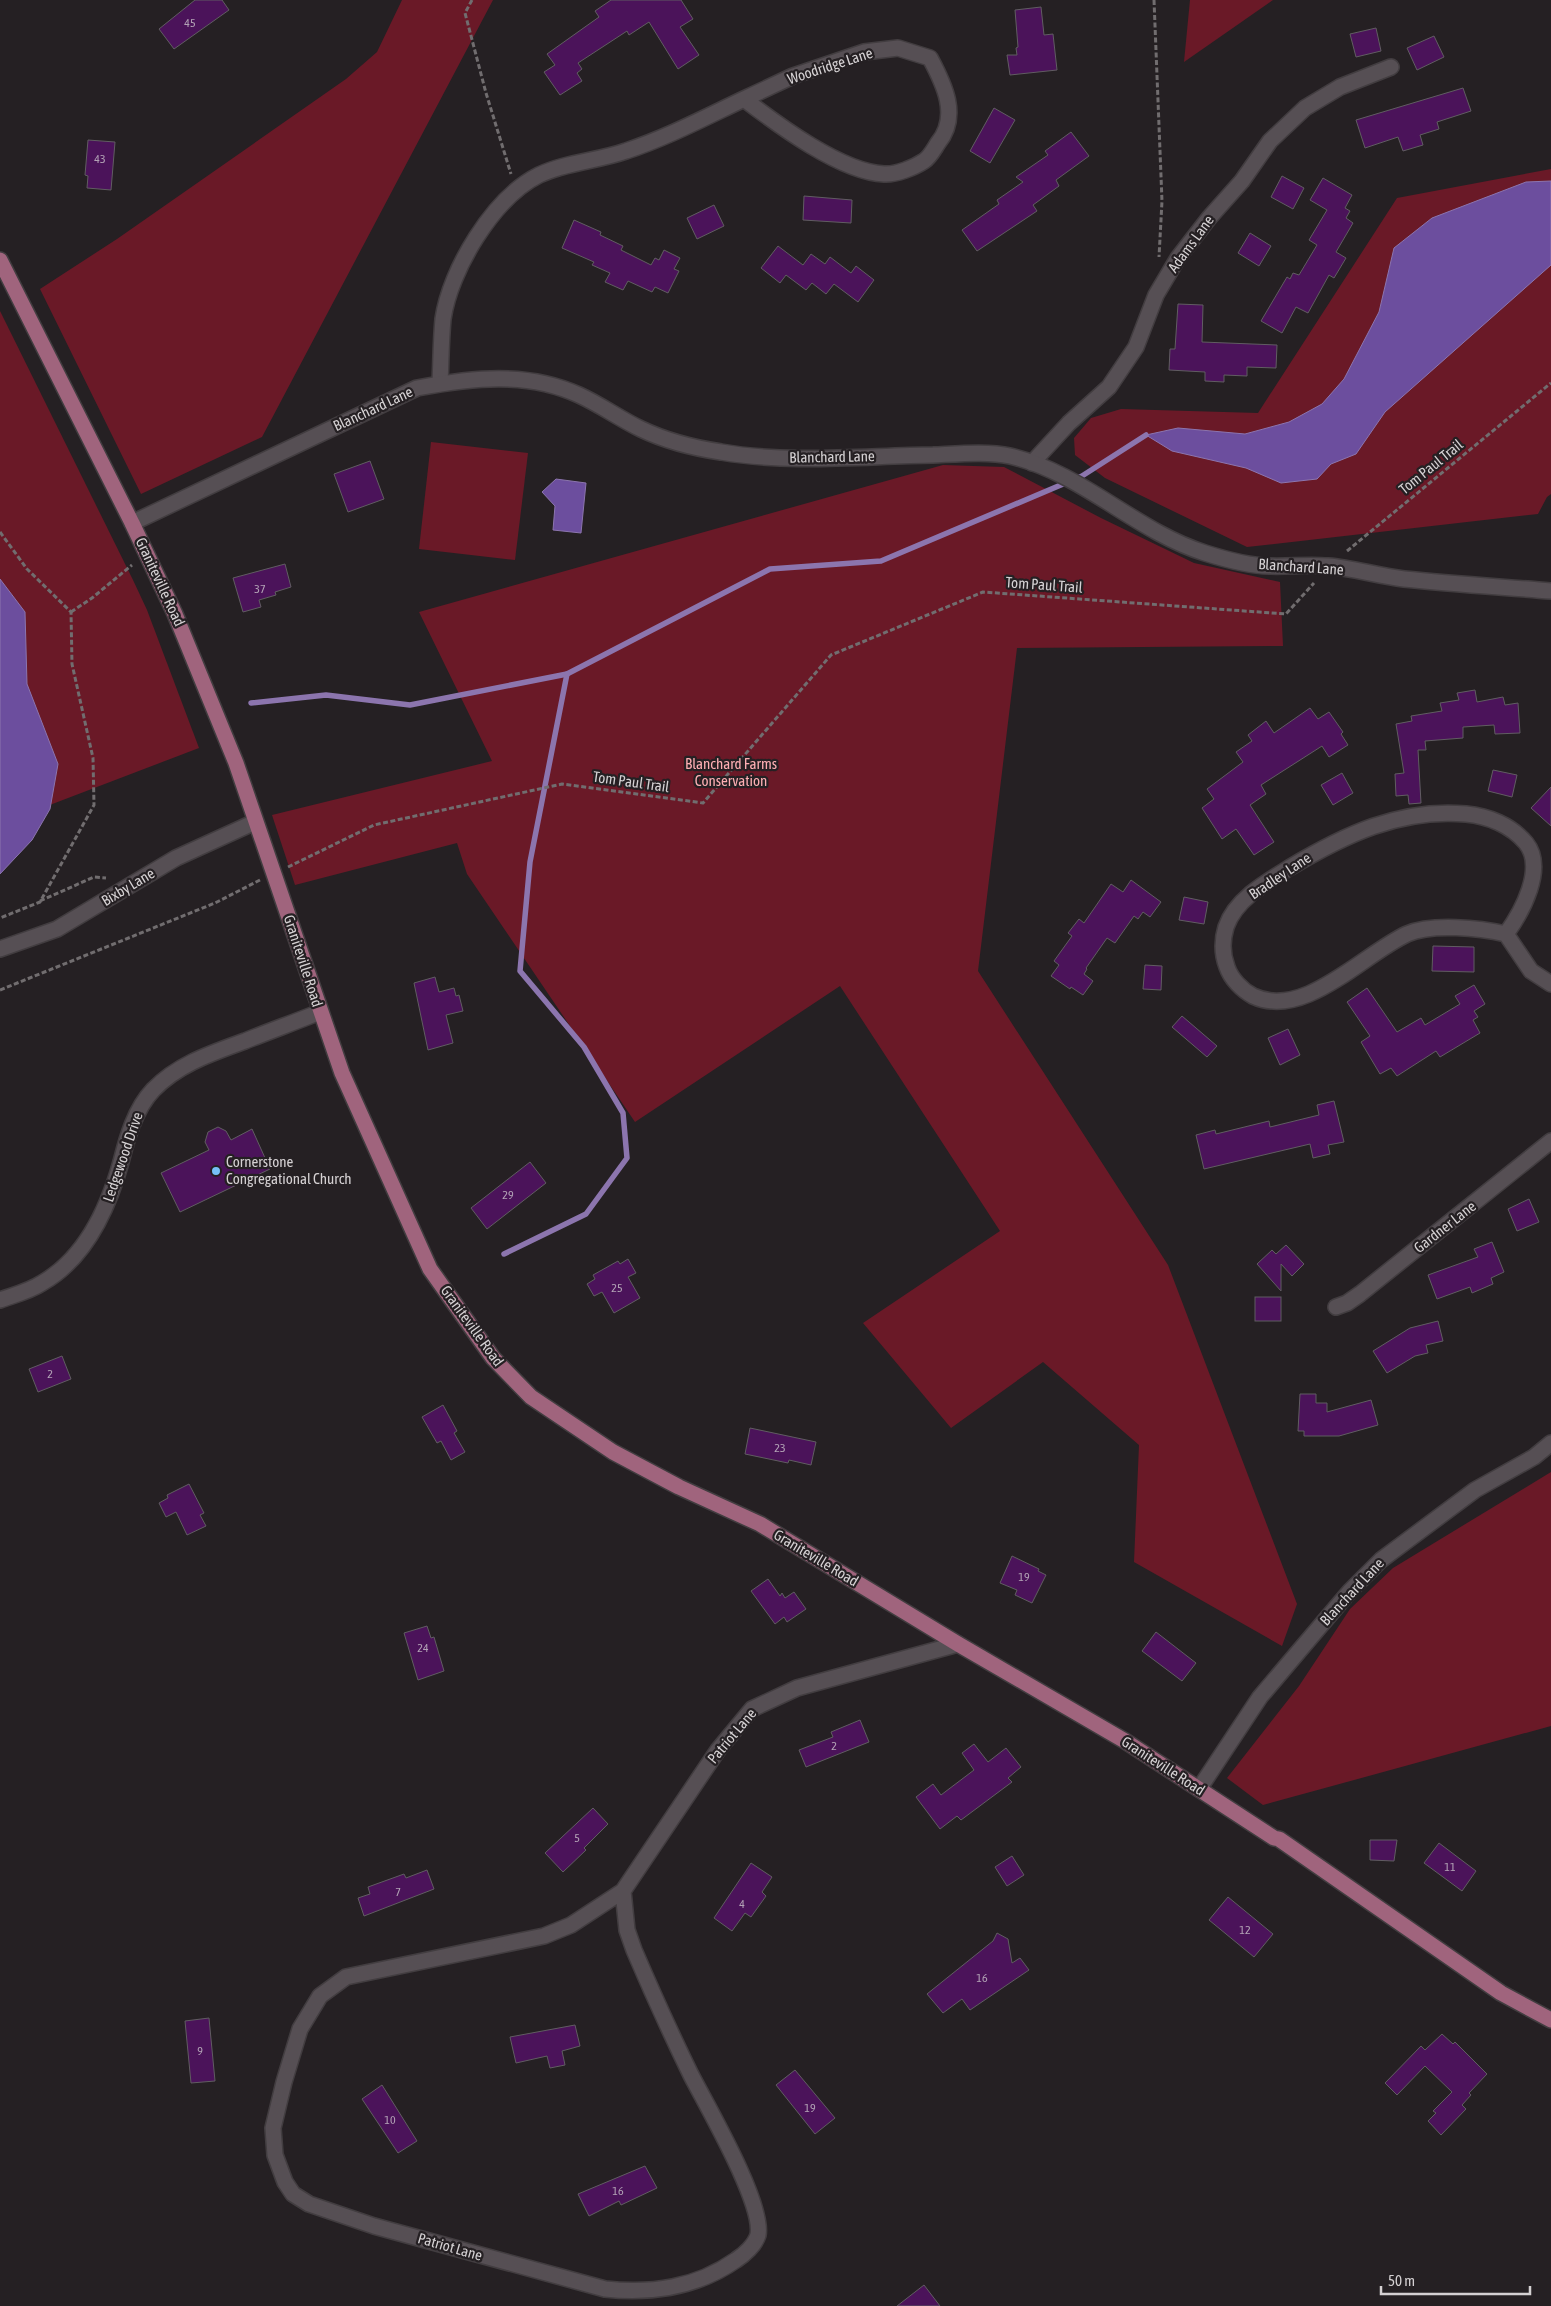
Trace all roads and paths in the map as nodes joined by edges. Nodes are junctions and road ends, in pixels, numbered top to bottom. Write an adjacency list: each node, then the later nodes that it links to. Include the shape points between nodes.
1 (472, 0): 5 (path, via 465,13)
2 (1154, 0): 7 (path, via 1162,200)
3 (1391, 67): 10 (street, Adams Lane, via 1340,86 1305,108 1270,141 1242,181 1178,258 1156,294 1136,347 1109,387 1068,423)
4 (744, 98): 4 (street, Woodridge Lane, via 818,149 858,168 885,174 925,161 942,139 950,113 945,85 930,58 898,48 864,52 793,76); 5 (street, Woodridge Lane, via 626,151 538,176)
5 (517, 191): 8 (street, Woodridge Lane, via 492,213 471,244 453,287 444,318)
6 (0, 260): 11 (main road, Graniteville Road)
7 (1158, 266)
8 (440, 383): 10 (street, Blanchard Lane, via 482,379 534,381 576,393 641,429 676,443 720,452 765,458 833,459 1008,455); 11 (street, Blanchard Lane, via 417,388)
9 (1551, 383): 14 (path, Tom Paul Trail)
10 (1032, 463): 14 (street, Blanchard Lane, via 1077,483 1147,528 1207,554 1265,566)
11 (132, 523): 13 (main road, Graniteville Road)
12 (0, 532): 16 (path, via 27,569)
13 (146, 553): 16 (path); 18 (main road, Graniteville Road, via 175,614 236,763)
14 (1329, 566): 15 (street, Blanchard Lane, via 1401,579); 17 (path, Tom Paul Trail, via 1286,614 983,592 831,656 703,803 558,785)
15 (1551, 591)
16 (71, 612): 20 (path, via 72,664 93,758 94,806)
17 (530, 791)
18 (255, 822): 19 (street, Bixby Lane, via 176,858); 25 (main road, Graniteville Road)
19 (133, 882): 20 (path, via 94,877); 23 (street, Bixby Lane, via 57,929)
20 (40, 902): 21 (path)
21 (0, 918)
22 (1506, 934): 22 (street, Bradley Lane, via 1516,921 1532,877 1534,857 1530,848 1515,832 1479,815 1417,814 1360,831 1275,877 1239,906 1226,927 1223,950 1228,971 1239,985 1252,995 1274,1002 1306,996 1408,934 1438,928 1490,930); 24 (street, via 1531,971)
23 (0, 949)
24 (1551, 984)
25 (320, 1012): 27 (street, Ledgewood Drive, via 192,1061 153,1090 139,1108 112,1193 97,1225 82,1246 65,1267 41,1284); 30 (main road, Graniteville Road, via 342,1073 430,1269 493,1358 525,1392 613,1452 760,1524)
26 (1551, 1141): 28 (street, Gardner Lane, via 1360,1294)
27 (0, 1300)
28 (1336, 1307)
29 (1551, 1443): 31 (street, Blanchard Lane, via 1534,1457 1475,1490 1375,1566 1260,1698)
30 (958, 1644): 31 (main road, Graniteville Road); 32 (street, Patriot Lane, via 797,1688 752,1708 718,1750)
31 (1199, 1789): 33 (main road, Graniteville Road, via 1274,1838 1279,1838 1501,1993)
32 (623, 1891): 32 (street, Patriot Lane, via 571,1925 544,1936 346,1977 320,1996 300,2029 273,2128 275,2155 285,2182 294,2194 309,2204 374,2226 605,2289 634,2292 685,2285 718,2273 746,2253 758,2236 758,2221 746,2183 691,2075 634,1950 627,1930)
33 (1551, 2020)

